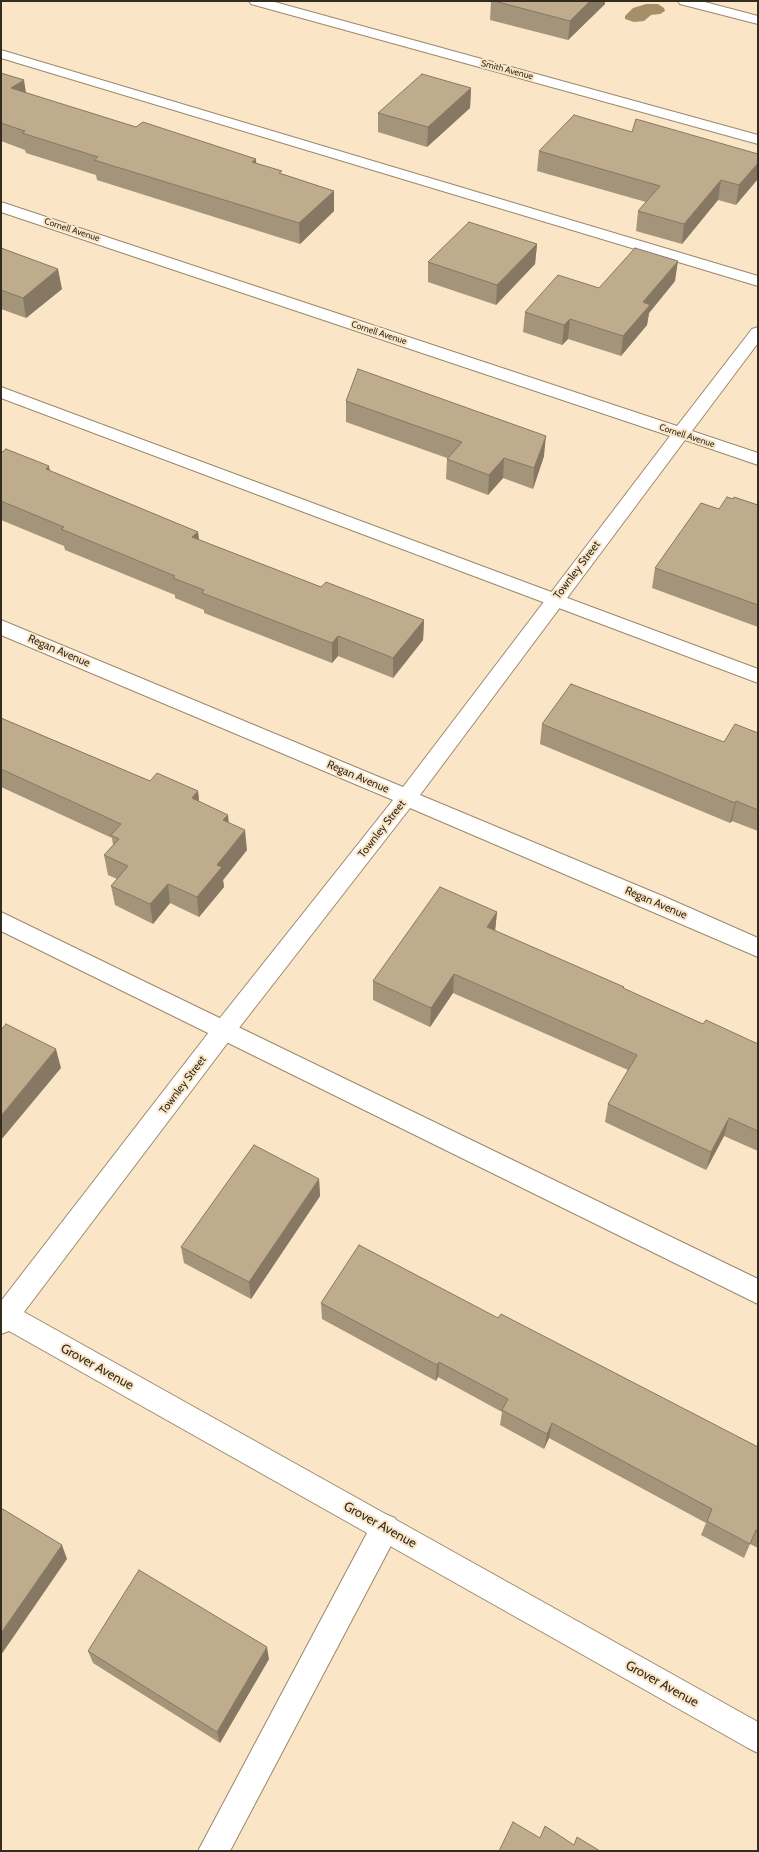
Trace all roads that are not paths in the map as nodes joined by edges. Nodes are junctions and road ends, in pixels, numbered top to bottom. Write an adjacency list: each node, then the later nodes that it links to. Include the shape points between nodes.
1 (256, 1): 5 (street, Smith Avenue)
2 (685, 1): 3 (street)
3 (758, 20)
4 (1, 54): 7 (street)
5 (758, 140)
6 (1, 207): 10 (street, Cornell Avenue)
7 (758, 281)
8 (758, 332): 10 (street, Townley Street)
9 (1, 392): 12 (street)
10 (681, 434): 11 (street, Cornell Avenue); 12 (street, Townley Street)
11 (758, 459)
12 (555, 599): 14 (street); 15 (street, Townley Street)
13 (1, 627): 15 (street, Regan Avenue)
14 (758, 676)
15 (406, 798): 17 (street, Regan Avenue); 18 (street, Townley Street)
16 (1, 921): 18 (street)
17 (758, 948)
18 (224, 1030): 19 (street); 20 (street, Townley Street)
19 (758, 1292)
20 (3, 1317): 21 (street, Grover Avenue)
21 (385, 1528): 22 (street, Grover Avenue); 23 (street)
22 (758, 1738)
23 (213, 1851)

